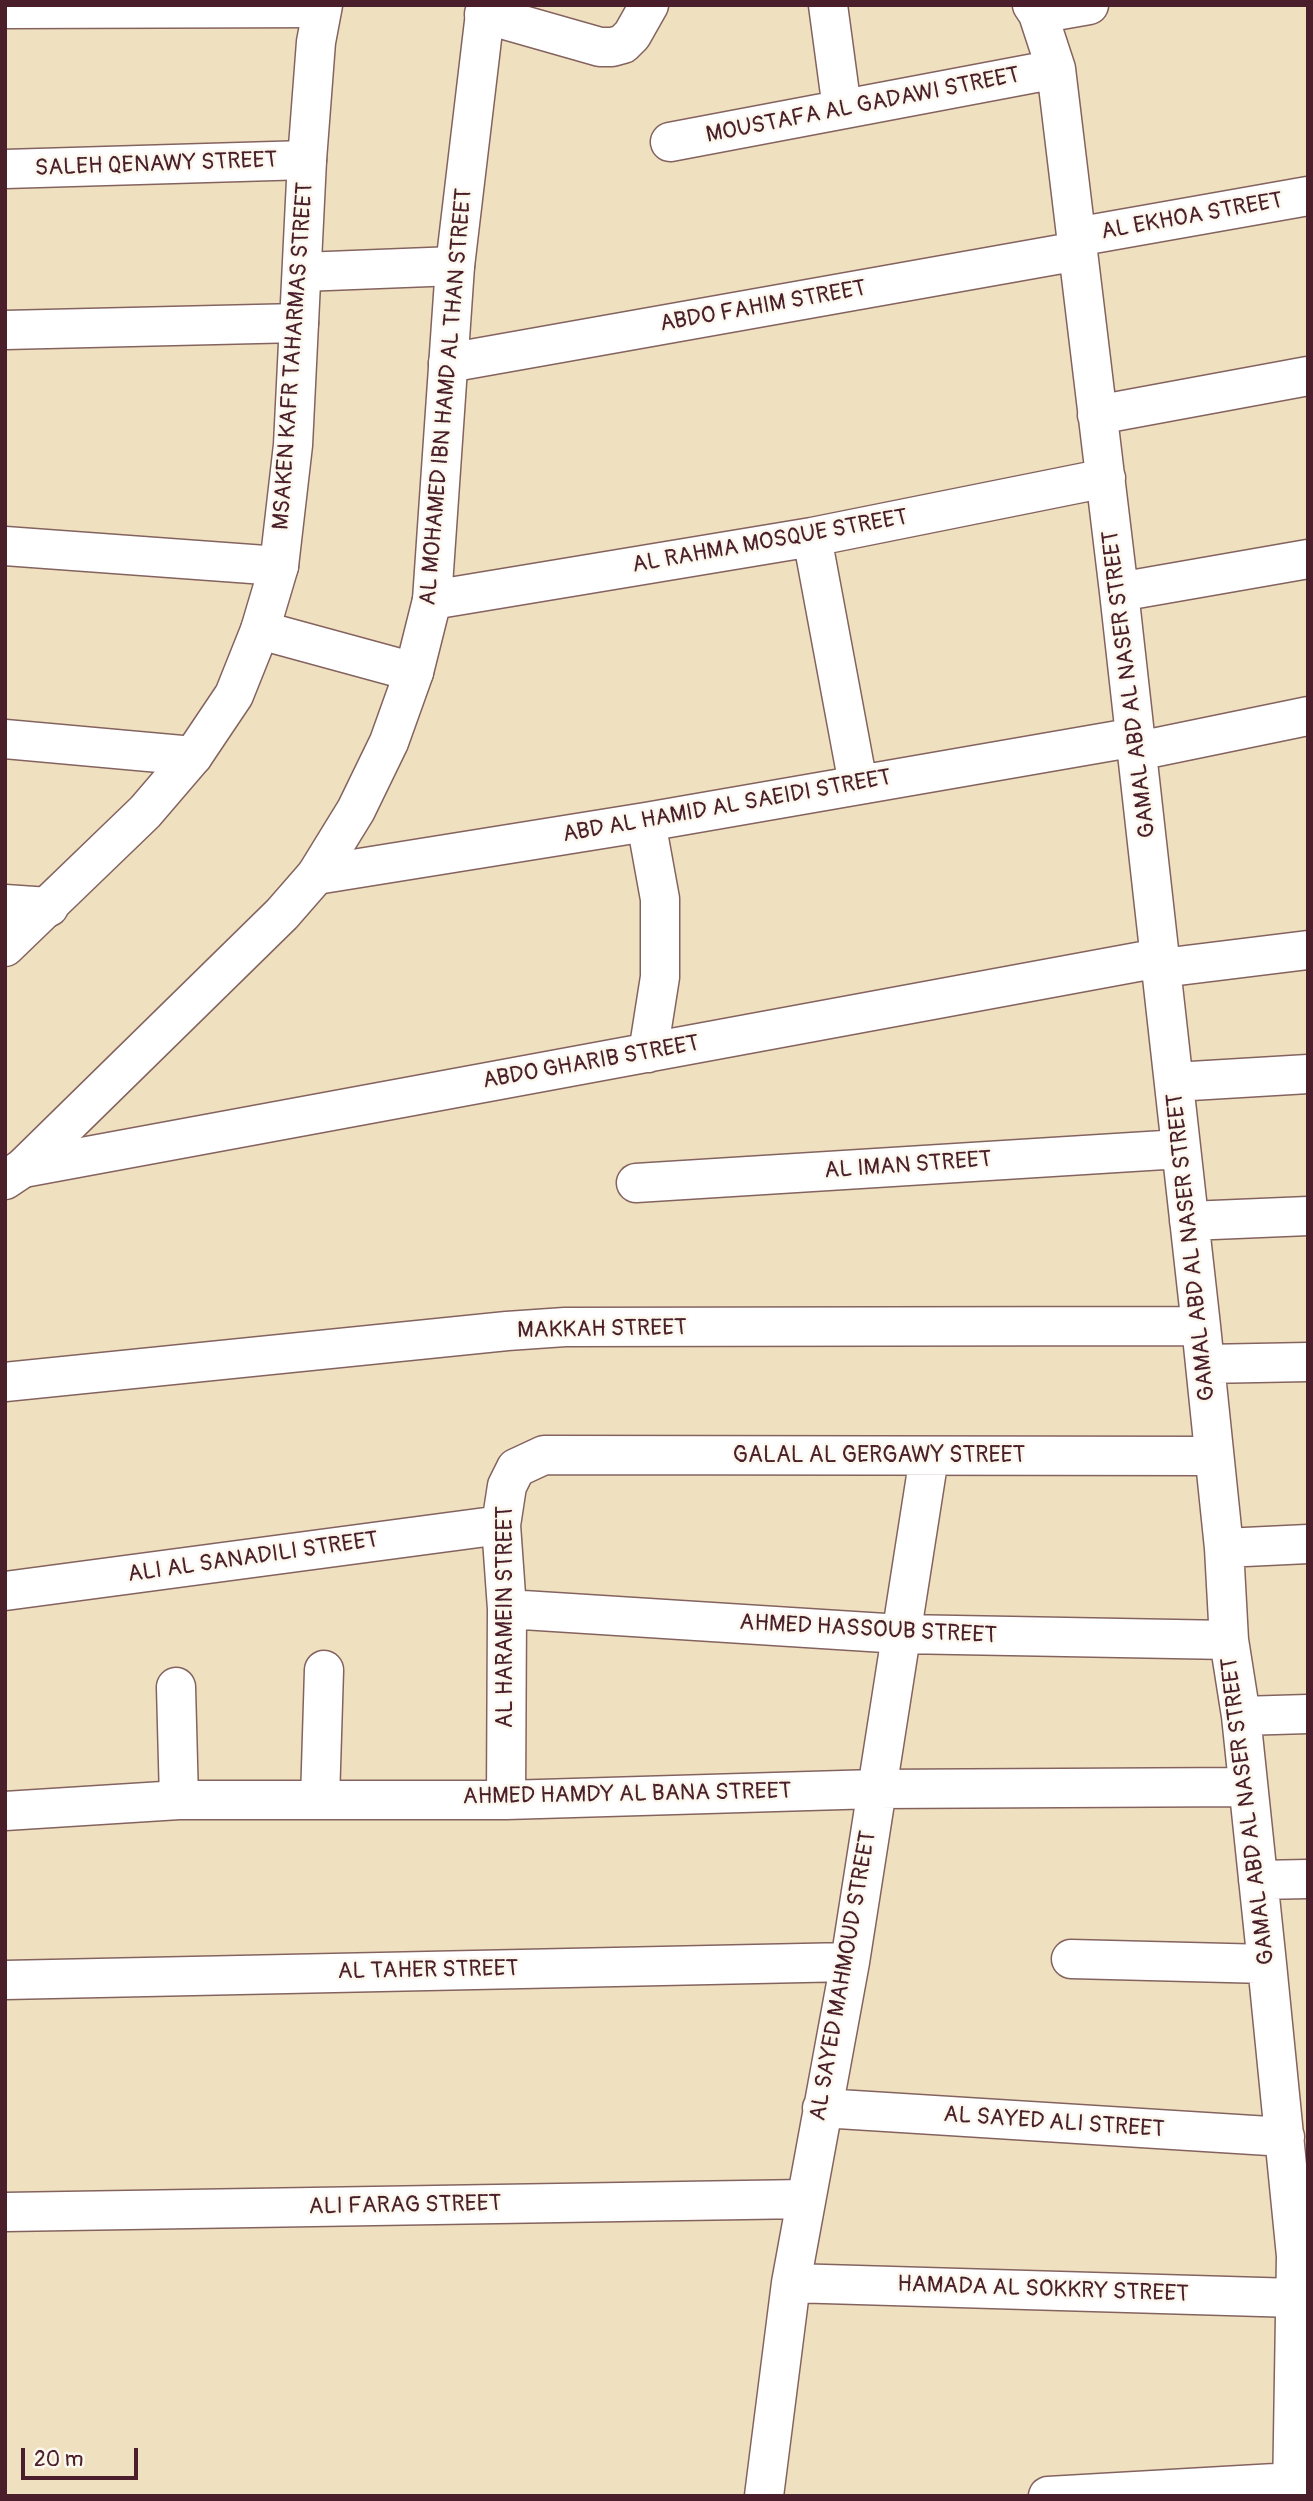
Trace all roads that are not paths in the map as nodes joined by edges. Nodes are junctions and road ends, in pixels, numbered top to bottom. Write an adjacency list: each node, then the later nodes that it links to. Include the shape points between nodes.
1 (649, 5): 6 (street, via 632,35 624,44 612,47)
2 (828, 5): 9 (street)
3 (1089, 5): 7 (street)
4 (323, 6): 5 (street); 11 (street, MSAKEN KAFR TAHARMAS STREET)
5 (5, 9)
6 (485, 10): 15 (street, AL MOHAMED IBN HAMD AL THAN STREET)
7 (1035, 10): 8 (street, GAMAL ABD AL NASER STREET)
8 (1056, 69): 9 (street, MOUSTAFA AL GADAWI STREET); 14 (street, GAMAL ABD AL NASER STREET)
9 (842, 110): 10 (street, MOUSTAFA AL GADAWI STREET)
10 (670, 142)
11 (307, 160): 12 (street, SALEH QENAWY STREET); 16 (street, MSAKEN KAFR TAHARMAS STREET)
12 (5, 169)
13 (1308, 196): 14 (street, AL EKHOA STREET)
14 (1077, 244): 19 (street, ABDO FAHIM STREET); 21 (street, GAMAL ABD AL NASER STREET)
15 (455, 266): 16 (street); 19 (street, AL MOHAMED IBN HAMD AL THAN STREET)
16 (302, 272): 17 (street, MSAKEN KAFR TAHARMAS STREET)
17 (299, 323): 18 (street); 26 (street, MSAKEN KAFR TAHARMAS STREET, via 293,444)
18 (5, 330)
19 (448, 363): 28 (street, AL MOHAMED IBN HAMD AL THAN STREET)
20 (1308, 376): 21 (street)
21 (1097, 415): 22 (street, GAMAL ABD AL NASER STREET)
22 (1105, 478): 23 (street, AL RAHMA MOSQUE STREET); 27 (street, GAMAL ABD AL NASER STREET)
23 (812, 537): 28 (street, AL RAHMA MOSQUE STREET); 35 (street)
24 (5, 546): 26 (street)
25 (1308, 559): 27 (street)
26 (278, 566): 29 (street, MSAKEN KAFR TAHARMAS STREET)
27 (1119, 592): 33 (street, GAMAL ABD AL NASER STREET)
28 (432, 600): 30 (street, AL MOHAMED IBN HAMD AL THAN STREET)
29 (260, 630): 30 (street); 34 (street, MSAKEN KAFR TAHARMAS STREET, via 234,695)
30 (414, 672): 37 (street, AL MOHAMED IBN HAMD AL THAN STREET, via 389,743 356,810)
31 (1308, 716): 33 (street, ABD AL HAMID AL SAEIDI STREET)
32 (5, 739): 34 (street)
33 (1137, 744): 35 (street, ABD AL HAMID AL SAEIDI STREET); 42 (street, GAMAL ABD AL NASER STREET)
34 (193, 756): 39 (street, MSAKEN KAFR TAHARMAS STREET, via 145,812)
35 (858, 784): 36 (street, ABD AL HAMID AL SAEIDI STREET)
36 (646, 822): 37 (street, ABD AL HAMID AL SAEIDI STREET); 43 (street, via 660,899 660,977)
37 (316, 874): 47 (street, AL MOHAMED IBN HAMD AL THAN STREET, via 282,914)
38 (5, 904): 39 (street)
39 (49, 907): 40 (street, MSAKEN KAFR TAHARMAS STREET)
40 (5, 947)
41 (1308, 950): 42 (street, ABDO GHARIB STREET)
42 (1160, 963): 43 (street, ABDO GHARIB STREET); 45 (street, GAMAL ABD AL NASER STREET)
43 (648, 1054): 47 (street, ABDO GHARIB STREET)
44 (1308, 1074): 45 (street)
45 (1174, 1082): 46 (street, GAMAL ABD AL NASER STREET)
46 (1180, 1149): 48 (street, AL IMAN STREET); 50 (street, GAMAL ABD AL NASER STREET)
47 (14, 1174)
48 (636, 1183)
49 (1308, 1216): 50 (street)
50 (1189, 1221): 51 (street, GAMAL ABD AL NASER STREET)
51 (1201, 1326): 53 (street, GAMAL ABD AL NASER STREET); 54 (street, MAKKAH STREET, via 565,1327)
52 (1308, 1362): 53 (street)
53 (1205, 1364): 57 (street, GAMAL ABD AL NASER STREET)
54 (5, 1382)
55 (544, 1455): 56 (street, GALAL AL GERGAWY STREET); 58 (street, AL HARAMEIN STREET, via 516,1468 507,1486)
56 (929, 1457): 57 (street, GALAL AL GERGAWY STREET); 63 (street, AL SAYED MAHMOUD STREET)
57 (1214, 1457): 60 (street, GAMAL ABD AL NASER STREET)
58 (501, 1525): 61 (street, ALI AL SANADILI STREET); 62 (street, AL HARAMEIN STREET)
59 (1308, 1544): 60 (street)
60 (1224, 1548): 64 (street, GAMAL ABD AL NASER STREET)
61 (5, 1591)
62 (507, 1609): 63 (street, AHMED HASSOUB STREET); 73 (street, AL HARAMEIN STREET)
63 (901, 1634): 64 (street, AHMED HASSOUB STREET); 70 (street, AL SAYED MAHMOUD STREET)
64 (1229, 1640): 68 (street, GAMAL ABD AL NASER STREET)
65 (324, 1670): 72 (street)
66 (176, 1687): 71 (street)
67 (1308, 1714): 68 (street)
68 (1241, 1716): 69 (street, GAMAL ABD AL NASER STREET)
69 (1248, 1787): 70 (street, AHMED HAMDY AL BANA STREET); 76 (street, GAMAL ABD AL NASER STREET)
70 (876, 1789): 73 (street, AHMED HAMDY AL BANA STREET); 78 (street, AL SAYED MAHMOUD STREET)
71 (179, 1800): 72 (street, AHMED HAMDY AL BANA STREET); 74 (street, AHMED HAMDY AL BANA STREET)
72 (320, 1800): 73 (street, AHMED HAMDY AL BANA STREET)
73 (506, 1800)
74 (5, 1811)
75 (1308, 1879): 76 (street)
76 (1258, 1880): 79 (street, GAMAL ABD AL NASER STREET)
77 (1070, 1959): 79 (street)
78 (850, 1962): 80 (street, AL TAHER STREET); 82 (street, AL SAYED MAHMOUD STREET)
79 (1268, 1964): 81 (street, GAMAL ABD AL NASER STREET)
80 (5, 1980)
81 (1293, 2076): 83 (street, GAMAL ABD AL NASER STREET)
82 (822, 2108): 83 (street, AL SAYED ALI STREET); 84 (street, AL SAYED MAHMOUD STREET)
83 (1285, 2137): 86 (street, GAMAL ABD AL NASER STREET)
84 (805, 2199): 85 (street, ALI FARAG STREET); 87 (street, AL SAYED MAHMOUD STREET)
85 (5, 2212)
86 (1302, 2256): 88 (street, GAMAL ABD AL NASER STREET)
87 (791, 2283): 88 (street, HAMADA AL SOKKRY STREET); 91 (street, AL SAYED MAHMOUD STREET)
88 (1295, 2298): 89 (street, GAMAL ABD AL NASER STREET)
89 (1300, 2442): 90 (street, GAMAL ABD AL NASER STREET)
90 (1293, 2489): 92 (street)
91 (764, 2496)
92 (1048, 2496)

